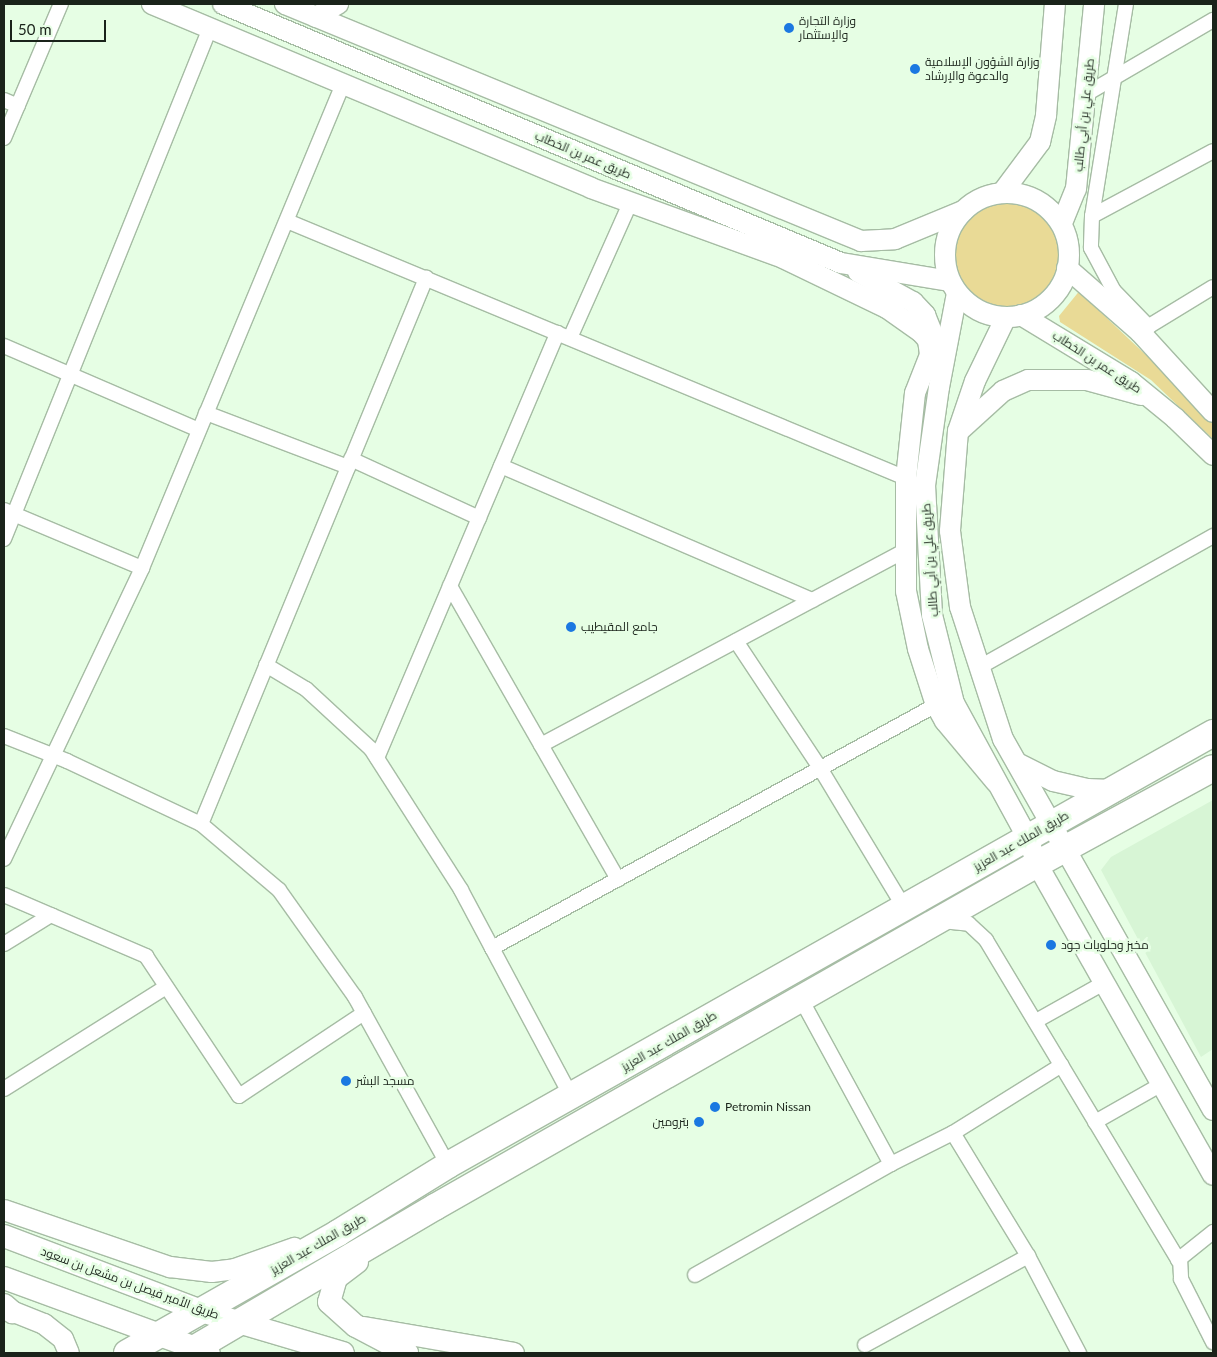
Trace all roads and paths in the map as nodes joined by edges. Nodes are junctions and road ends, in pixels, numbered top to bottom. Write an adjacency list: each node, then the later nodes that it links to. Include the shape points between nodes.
1 (61, 4): 16 (street)
2 (152, 4): 11 (main road)
3 (223, 4): 17 (main road, طريق عمر بن الخطاب)
4 (286, 4): 9 (main road)
5 (338, 4): 9 (main road)
6 (1055, 4): 21 (main road, via 1046,115 1040,142)
7 (1094, 4): 14 (main road, طريق علي بن أبي طالب)
8 (1126, 4): 12 (street)
9 (316, 16): 23 (main road, via 861,241 895,239)
10 (1213, 20): 12 (street)
11 (210, 28): 13 (main road); 37 (street)
12 (1117, 73): 14 (street); 24 (street)
13 (343, 84): 19 (main road); 25 (street)
14 (1088, 93): 26 (main road, طريق علي بن أبي طالب, via 1076,189)
15 (4, 100): 16 (street)
16 (18, 106): 18 (street)
17 (541, 137): 19 (main road); 27 (main road, طريق عمر بن الخطاب)
18 (4, 138)
19 (496, 147): 22 (main road)
20 (1213, 150): 24 (street)
21 (1002, 193): 23 (main road, via 987,196); 26 (main road, via 1020,194 1037,201 1055,213)
22 (630, 203): 34 (street); 36 (main road, via 783,258 887,308 921,332 928,340)
23 (963, 212): 30 (main road, via 952,227 946,244 945,263)
24 (1092, 216): 33 (street, via 1091,248 1114,291)
25 (286, 221): 29 (street); 41 (street)
26 (1062, 223): 28 (main road, via 1069,243)
27 (841, 262): 30 (main road, طريق عمر بن الخطاب); 38 (main road, via 913,302 925,315 938,348)
28 (1067, 268): 32 (main road, via 1051,298); 33 (main road)
29 (426, 278): 34 (street); 45 (street)
30 (954, 287): 32 (main road, via 979,310); 38 (main road, طريق علي بن أبي طالب)
31 (1213, 287): 33 (street)
32 (1013, 316): 39 (main road, طريق عمر بن الخطاب, via 1102,362); 43 (main road, طريق علي بن أبي طالب, via 975,381)
33 (1144, 329): 40 (main road)
34 (563, 336): 46 (street); 47 (street)
35 (4, 346): 37 (street)
36 (930, 355): 47 (main road, via 915,392); 48 (main road, via 921,427)
37 (70, 375): 42 (street); 49 (street)
38 (938, 387): 48 (main road, طريق علي بن أبي طالب)
39 (1150, 397): 43 (main road, via 1087,380 1028,380 1002,390); 44 (main road, طريق عمر بن الخطاب)
40 (1213, 412)
41 (206, 413): 42 (street); 45 (street)
42 (199, 430): 54 (street)
43 (958, 431): 61 (main road, طريق علي بن أبي طالب, via 950,531 960,607)
44 (1213, 455)
45 (349, 463): 50 (street); 60 (street)
46 (501, 466): 50 (street); 56 (street)
47 (906, 478): 53 (main road)
48 (925, 485): 57 (main road, طريق علي بن أبي طالب)
49 (8, 511): 52 (street); 54 (street)
50 (479, 518): 55 (street)
51 (1213, 536): 61 (street)
52 (4, 539)
53 (906, 550): 56 (street); 59 (main road, via 906,591)
54 (142, 568): 66 (street)
55 (450, 586): 65 (street); 67 (street)
56 (812, 600): 58 (street)
57 (932, 615): 59 (main road); 71 (main road, طريق علي بن أبي طالب, via 954,703)
58 (736, 641): 65 (street); 69 (street)
59 (921, 659): 62 (main road)
60 (266, 665): 67 (street, via 306,689); 74 (street)
61 (978, 668): 68 (main road, طريق علي بن أبي طالب, via 1003,739)
62 (936, 705): 69 (street); 71 (main road, via 945,721)
63 (1213, 733): 72 (highway, طريق الملك عبد العزيز)
64 (4, 736): 66 (street)
65 (541, 745): 79 (street)
66 (51, 755): 74 (street); 77 (street)
67 (378, 758): 85 (street, via 461,890)
68 (1017, 763): 72 (main road, via 1053,781 1087,789); 73 (main road, طريق علي بن أبي طالب)
69 (820, 768): 79 (street); 81 (street)
70 (1213, 768): 76 (highway)
71 (996, 782): 75 (main road, طريق علي بن أبي طالب)
72 (1112, 790): 73 (highway, طريق الملك عبد العزيز)
73 (1052, 823): 75 (highway, طريق الملك عبد العزيز); 76 (main road, طريق علي بن أبي طالب)
74 (201, 824): 89 (street, via 278,890)
75 (1028, 838): 78 (main road, طريق علي بن أبي طالب); 81 (highway, طريق الملك عبد العزيز)
76 (1067, 849): 78 (highway); 95 (main road, طريق علي بن أبي طالب)
77 (4, 860)
78 (1037, 864): 83 (highway); 86 (main road, طريق علي بن أبي طالب)
79 (618, 879): 85 (street)
80 (4, 895): 82 (street)
81 (904, 907): 94 (highway, طريق الملك عبد العزيز)
82 (51, 915): 84 (street); 87 (street, via 146,956)
83 (938, 920): 88 (highway); 90 (street, via 969,924 986,940)
84 (4, 944)
85 (492, 948): 94 (street)
86 (1104, 983): 90 (street); 92 (main road, طريق علي بن أبي طالب)
87 (166, 987): 89 (street, via 239,1096); 93 (street)
88 (801, 999): 98 (street); 101 (highway)
89 (364, 1013): 99 (street)
90 (1036, 1021): 91 (street)
91 (1062, 1065): 96 (street); 97 (street)
92 (1162, 1084): 96 (street); 100 (main road, طريق علي بن أبي طالب)
93 (4, 1089)
94 (571, 1096): 99 (highway, طريق الملك عبد العزيز)
95 (1213, 1110)
96 (1095, 1122): 107 (street, via 1178,1260)
97 (953, 1133): 98 (street); 106 (street)
98 (892, 1164): 108 (street)
99 (448, 1165): 104 (highway, طريق الملك عبد العزيز)
100 (1213, 1175)
101 (435, 1207): 112 (highway); 113 (main road, via 336,1278 328,1302)
102 (4, 1210): 104 (main road, via 170,1267 212,1272 235,1269)
103 (1213, 1232): 107 (street)
104 (338, 1233): 111 (highway, طريق الملك عبد العزيز)
105 (4, 1236): 111 (main road, طريق الأمير فيصل بن مشعل بن سعود)
106 (1028, 1256): 116 (street); 124 (street)
107 (1180, 1258): 115 (street, via 1180,1279)
108 (695, 1276)
109 (4, 1278): 114 (main road)
110 (6, 1308): 119 (main road, via 44,1324 64,1339)
111 (202, 1311): 112 (main road, طريق الأمير فيصل بن مشعل بن سعود); 114 (highway, طريق الملك عبد العزيز)
112 (242, 1323): 117 (main road, طريق الأمير فيصل بن مشعل بن سعود); 118 (highway)
113 (356, 1326): 122 (main road); 123 (main road)
114 (160, 1335): 118 (main road); 120 (highway, طريق الملك عبد العزيز)
115 (1213, 1342)
116 (865, 1345)
117 (294, 1348): 121 (main road, طريق الأمير فيصل بن مشعل بن سعود)
118 (198, 1351)
119 (69, 1353)
120 (127, 1353)
121 (343, 1353)
122 (407, 1353)
123 (514, 1353)
124 (1079, 1353)

